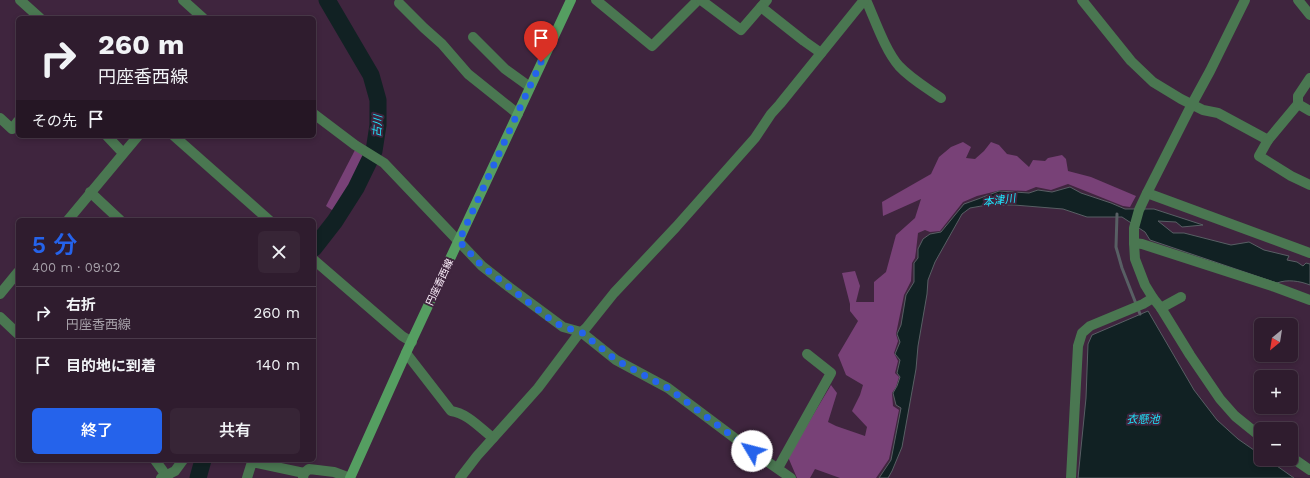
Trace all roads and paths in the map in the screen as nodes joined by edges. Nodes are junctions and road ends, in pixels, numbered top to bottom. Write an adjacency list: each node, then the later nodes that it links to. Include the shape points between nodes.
1 (20, 0): 14 (street)
2 (183, 0): 15 (street)
3 (571, 0): 19 (main road, 円座香西線)
4 (596, 0): 5 (street, via 652,46)
5 (698, 0)
6 (701, 0): 12 (street, via 741,30)
7 (865, 0): 17 (street); 20 (street, via 891,55 909,76)
8 (1083, 0): 21 (street, via 1131,61 1154,82)
9 (1245, 0): 21 (street)
10 (1298, 0): 13 (street)
11 (399, 3): 24 (street, via 442,44 468,74)
12 (764, 3): 17 (street, via 804,42)
13 (1310, 15)
14 (38, 16)
15 (201, 16)
16 (473, 37): 19 (street, via 505,68)
17 (821, 52): 51 (street, via 755,138)
18 (1310, 78): 22 (street, via 1298,96)
19 (530, 87): 24 (main road, 円座香西線)
20 (941, 98)
21 (1192, 104): 31 (street, via 1203,110 1218,112); 35 (street)
22 (1298, 104): 23 (street); 31 (street)
23 (1310, 111)
24 (518, 114): 39 (main road, 円座香西線)
25 (316, 116): 39 (street, via 384,163)
26 (0, 118): 27 (street, via 12,129)
27 (16, 124)
28 (109, 138): 32 (street)
29 (136, 138): 32 (street)
30 (176, 138): 38 (street)
31 (1268, 140): 33 (street, via 1259,156)
32 (123, 153): 34 (street)
33 (1310, 185)
34 (90, 192): 36 (street); 37 (street)
35 (1146, 195): 40 (street, via 1134,228); 41 (street)
36 (70, 218)
37 (118, 218)
38 (267, 218)
39 (459, 241): 51 (street, via 482,266 550,319 563,327); 52 (main road, 円座香西線)
40 (1134, 241): 46 (street, via 1135,260); 47 (street)
41 (1310, 253)
42 (316, 261): 52 (street)
43 (16, 274): 44 (street)
44 (0, 294)
45 (1181, 296): 48 (street)
46 (1153, 298): 48 (street); 69 (street, via 1090,326 1082,333 1078,346)
47 (1310, 300)
48 (1161, 308): 55 (street, via 1220,399)
49 (0, 318): 50 (street)
50 (16, 332)
51 (581, 332): 56 (street, via 538,388); 61 (street, via 616,360 668,388)
52 (412, 342): 53 (main road, 円座香西線)
53 (406, 353): 56 (street, via 451,411 467,416); 66 (main road, 円座香西線)
54 (807, 354): 61 (street, via 831,373)
55 (1254, 431)
56 (493, 438): 67 (street)
57 (156, 462): 64 (street)
58 (181, 462): 64 (street)
59 (261, 462): 63 (street); 65 (street, via 252,462)
60 (1298, 462): 62 (street)
61 (778, 468): 68 (street)
62 (1310, 470)
63 (303, 475): 66 (street, via 309,469 334,472)
64 (165, 477)
65 (248, 478)
66 (350, 478)
67 (460, 478)
68 (791, 478)
69 (1071, 478)

